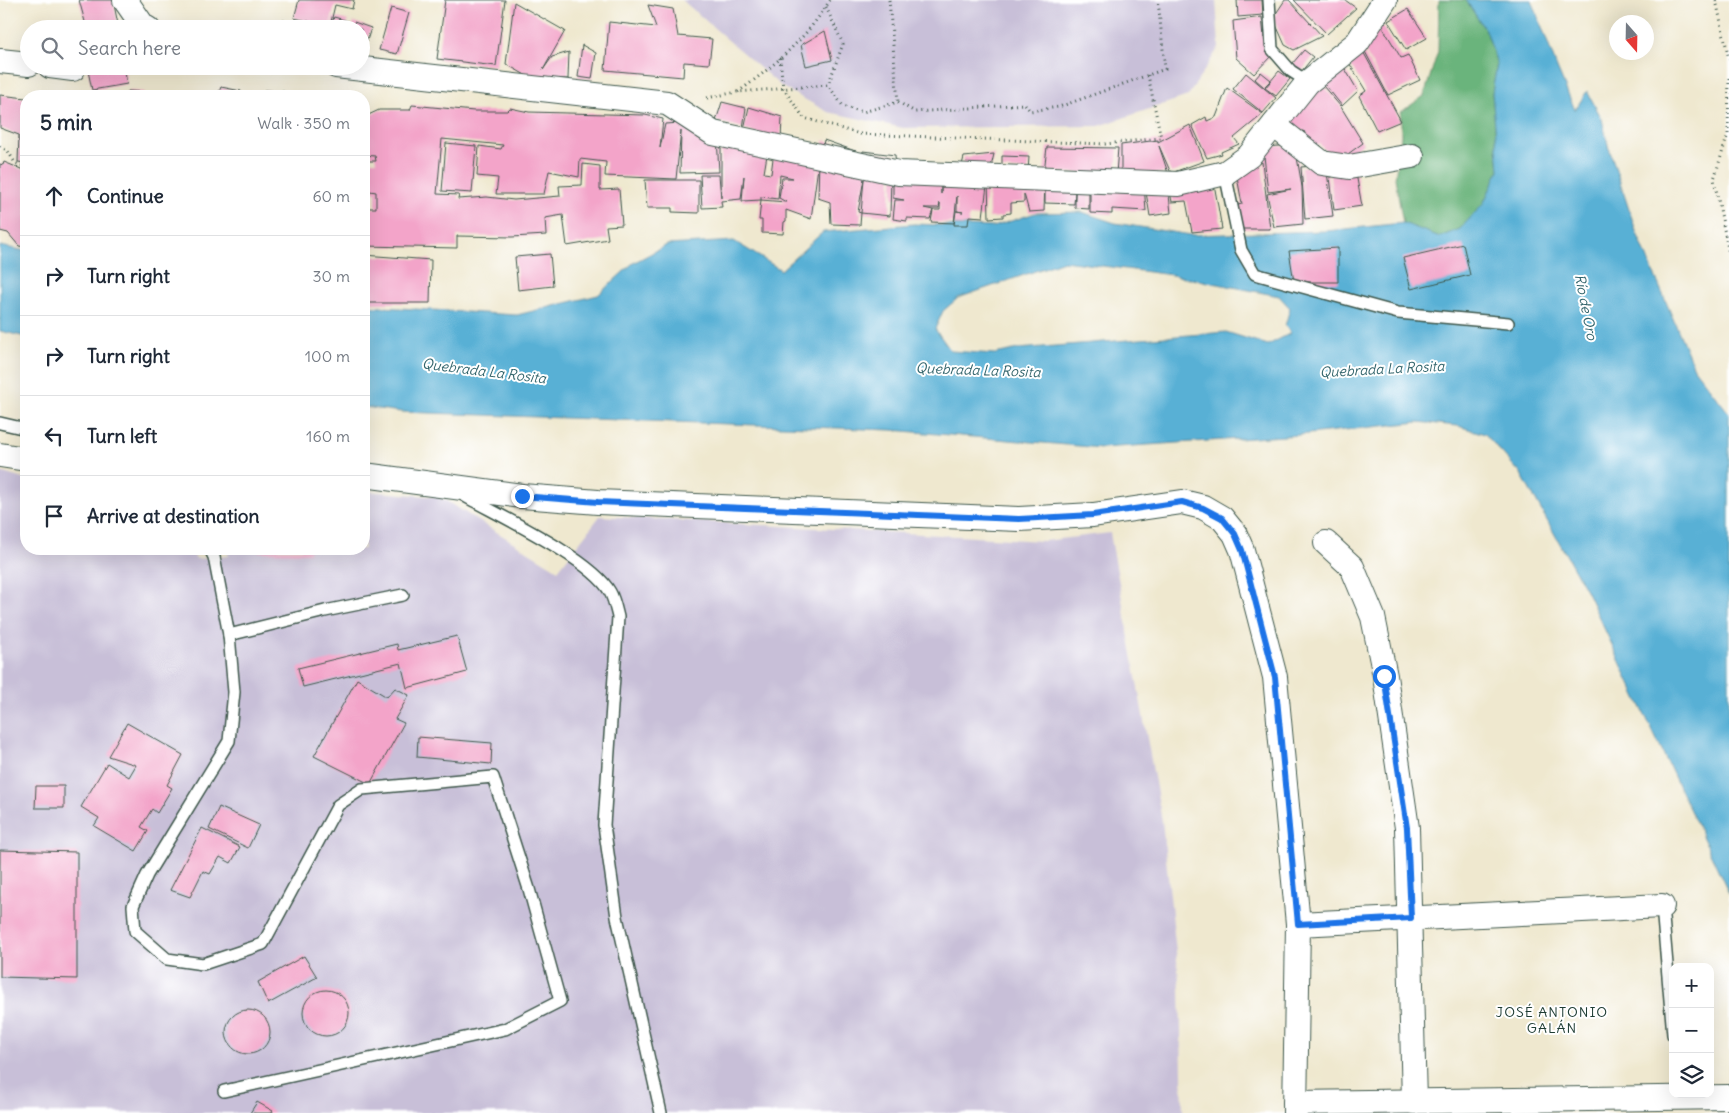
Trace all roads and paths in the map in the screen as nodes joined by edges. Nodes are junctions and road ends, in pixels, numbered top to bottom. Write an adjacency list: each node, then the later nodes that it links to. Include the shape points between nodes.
1 (125, 0): 9 (street)
2 (830, 0): 8 (path)
3 (889, 0): 20 (path)
4 (1158, 0): 15 (path, via 1165,69)
5 (1269, 0): 17 (lane, via 1272,49 1291,71)
6 (1385, 0): 17 (street, via 1357,43)
7 (1716, 0): 11 (path)
8 (826, 7): 10 (path, via 798,42); 18 (path, via 843,44)
9 (140, 20)
10 (780, 58): 19 (path); 19 (path, via 737,92)
11 (1729, 59)
12 (0, 61): 13 (street)
13 (20, 63)
14 (370, 70): 25 (street, via 667,103 713,133 899,174 1178,184)
15 (1148, 75): 19 (path, via 1161,138 1105,144 860,134 804,118); 20 (path, via 1060,107 1030,111 1025,104 915,112)
16 (1729, 78): 26 (path, via 1728,134 1714,179)
17 (1308, 82): 21 (street)
18 (828, 85): 19 (path); 20 (path, via 843,106 863,112)
19 (783, 88)
20 (898, 102)
21 (1274, 125): 23 (street, via 1322,163 1349,167); 25 (street, via 1249,156)
22 (0, 146): 24 (path)
23 (1412, 156)
24 (20, 164)
25 (1224, 173): 27 (lane, via 1241,250 1255,274 1398,313)
26 (1729, 254)
27 (1508, 323)
28 (0, 423): 29 (lane)
29 (20, 428)
30 (0, 455): 31 (street)
31 (20, 459)
32 (370, 476): 33 (street)
33 (448, 486): 40 (street, via 598,502 1019,519 1093,515 1182,502 1203,508 1222,518 1235,534 1242,550 1275,677); 47 (lane, via 570,555 594,573 610,592 618,618 604,825 617,917)
34 (1326, 543): 39 (street, via 1352,567 1373,617 1407,828)
35 (213, 555): 37 (lane)
36 (403, 595): 37 (lane)
37 (229, 635): 42 (lane, via 234,692 229,742 147,875 134,906 135,931 167,959 203,964 263,944 338,805 362,789 493,777 529,888 560,1001 505,1029)
38 (1662, 906): 39 (street); 41 (lane)
39 (1411, 918): 40 (street); 44 (street)
40 (1298, 924): 46 (street)
41 (1671, 1008)
42 (224, 1091)
43 (1729, 1096): 45 (street)
44 (1414, 1102): 45 (street); 46 (street)
45 (1592, 1106)
46 (1295, 1108)
47 (661, 1113)

